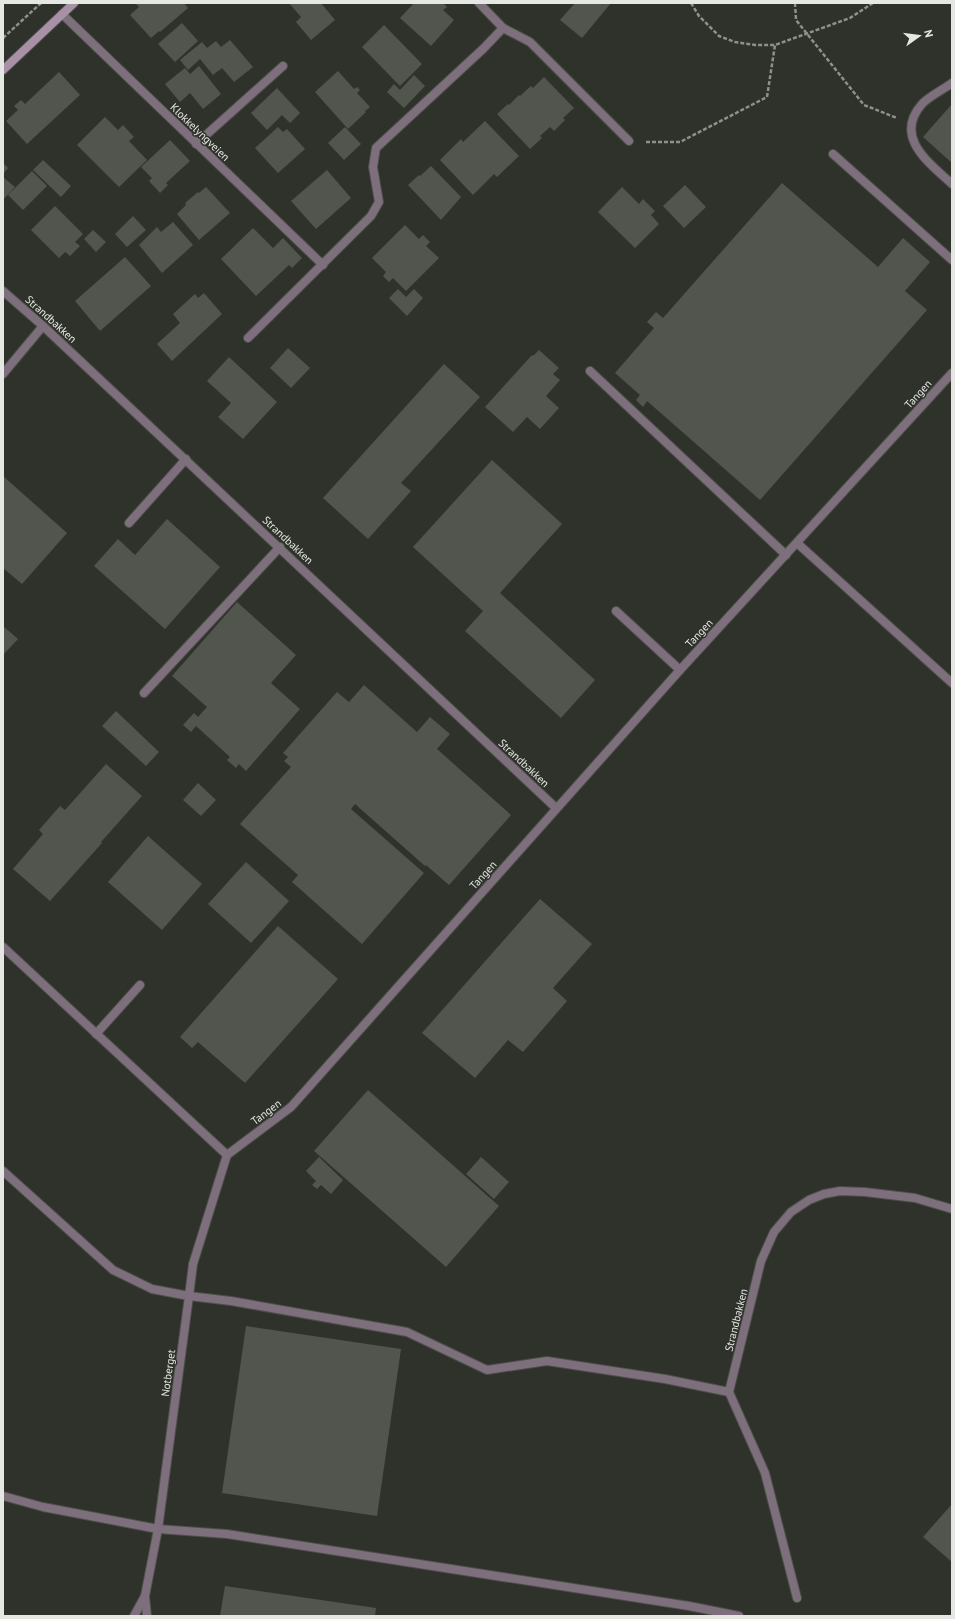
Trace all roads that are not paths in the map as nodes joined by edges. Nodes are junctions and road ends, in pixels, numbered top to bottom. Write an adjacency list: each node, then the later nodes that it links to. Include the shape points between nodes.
1 (74, 3): 3 (main road)
2 (480, 3): 4 (street)
3 (62, 14): 6 (main road); 9 (street, Klokkelyngveien)
4 (503, 28): 8 (street, via 530,42); 13 (street, via 376,148 372,167 379,202 372,216)
5 (283, 66): 9 (street)
6 (4, 68)
7 (952, 83): 11 (street, via 922,104 911,123 914,144 922,157)
8 (629, 141)
9 (196, 144): 13 (street, Klokkelyngveien)
10 (833, 154): 12 (street)
11 (952, 184)
12 (952, 260)
13 (323, 264): 16 (street)
14 (3, 291): 15 (street, Strandbakken)
15 (43, 326): 19 (street); 20 (street, Strandbakken)
16 (248, 338)
17 (590, 371): 24 (street)
18 (952, 373): 22 (street, Tangen)
19 (3, 374)
20 (186, 459): 21 (street); 23 (street, Strandbakken)
21 (129, 524)
22 (797, 543): 24 (street, Tangen); 27 (street)
23 (280, 547): 28 (street); 29 (street, Strandbakken)
24 (786, 555): 26 (street, Tangen)
25 (616, 611): 26 (street)
26 (680, 670): 29 (street, Tangen)
27 (952, 683)
28 (144, 693)
29 (556, 808): 33 (street, Tangen, via 291,1107)
30 (3, 948): 32 (street)
31 (140, 985): 32 (street)
32 (96, 1034): 33 (street)
33 (227, 1155): 36 (street, Notberget, via 193,1264)
34 (3, 1172): 36 (street, via 113,1270 152,1289)
35 (952, 1209): 37 (street, Strandbakken, via 915,1198 840,1191 808,1200 791,1212 774,1232 761,1261)
36 (189, 1296): 37 (street, via 407,1332 487,1370 547,1361 665,1379); 39 (street, Notberget)
37 (729, 1392): 41 (street, via 765,1472)
38 (3, 1496): 39 (street, via 43,1507)
39 (158, 1529): 40 (street, Notberget); 44 (street, via 227,1534 689,1606)
40 (145, 1596): 42 (street, Notberget); 43 (street, Notberget)
41 (797, 1598)
42 (134, 1616)
43 (147, 1616)
44 (738, 1616)

